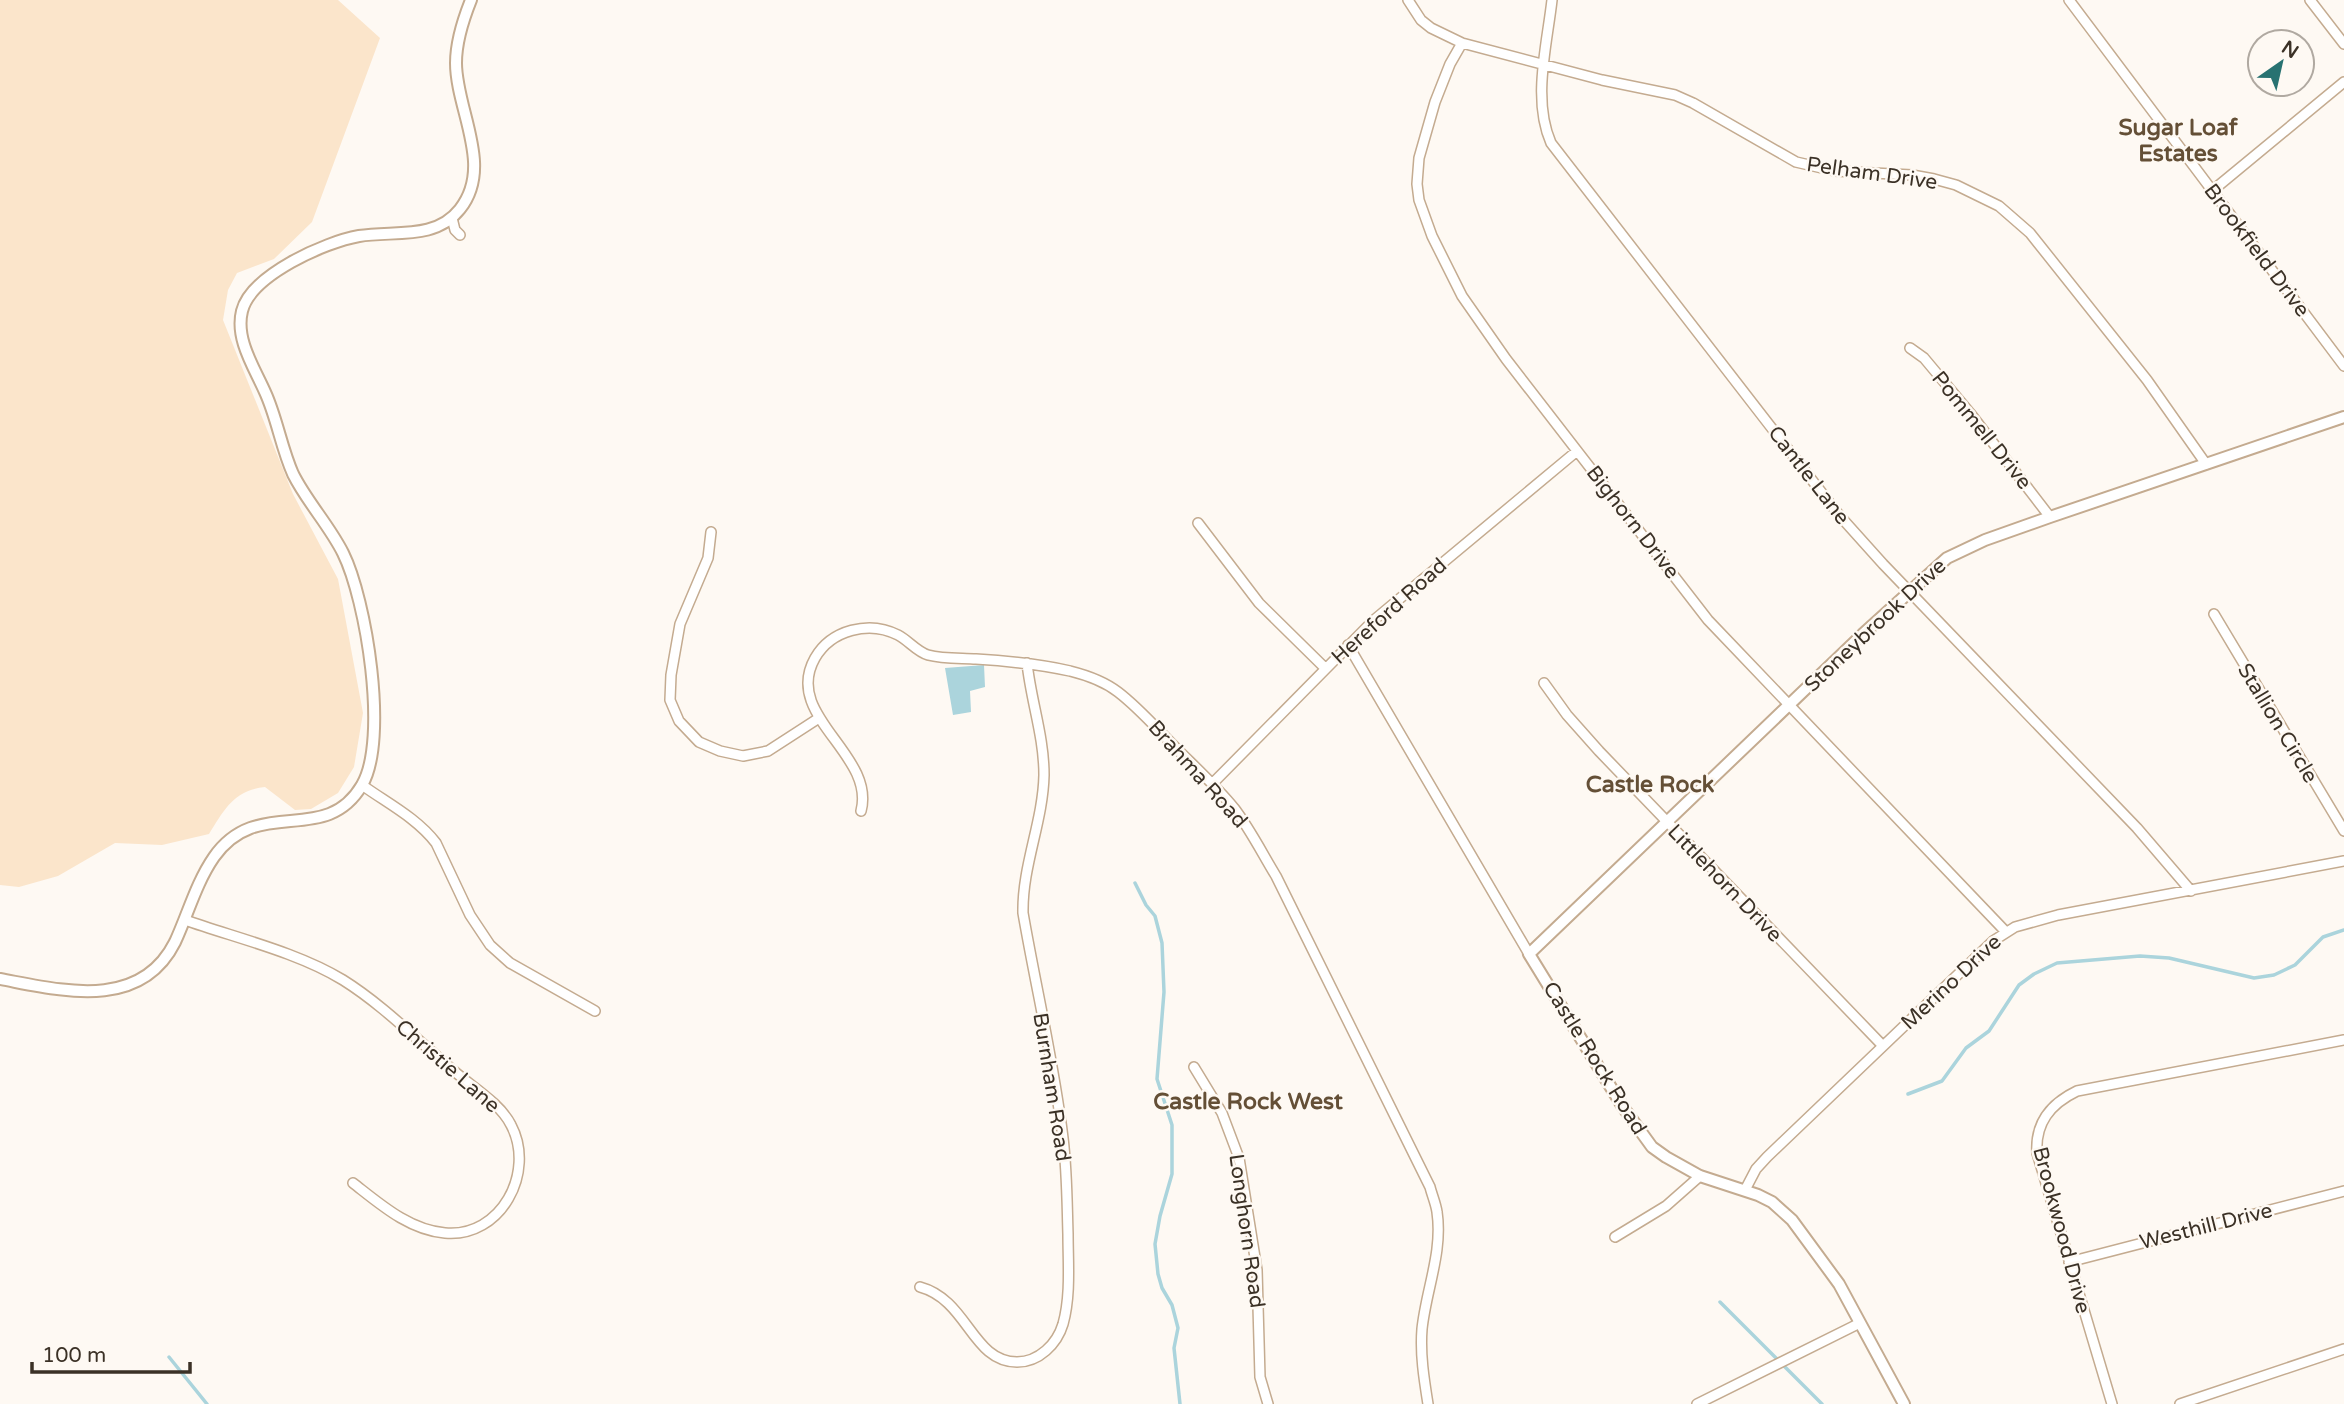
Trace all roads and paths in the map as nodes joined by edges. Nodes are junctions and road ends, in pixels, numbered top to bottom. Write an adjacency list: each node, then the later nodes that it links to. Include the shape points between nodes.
1 (471, 0): 11 (street, via 456,63 473,170 467,197)
2 (1408, 0): 6 (street, Pelham Drive, via 1431,29)
3 (1552, 0): 8 (street, Cantle Lane)
4 (2069, 0): 10 (street, Brookfield Drive)
5 (2310, 0): 7 (street)
6 (1462, 43): 8 (street, Pelham Drive); 16 (street, Bighorn Drive, via 1434,102 1418,167 1419,200 1432,236 1469,306)
7 (2344, 44)
8 (1545, 66): 17 (street, Pelham Drive, via 1675,95 1796,162 1835,171 1934,179 1999,206 2030,233 2147,380); 21 (street, Cantle Lane, via 1542,108 1551,143 1839,515)
9 (2344, 82): 10 (street)
10 (2212, 191): 14 (street, Brookfield Drive)
11 (452, 218): 12 (street); 30 (street, via 426,231 358,236 320,248 258,284 241,314 241,337 274,412 284,451 342,550 356,593 373,691 372,745)
12 (460, 235)
13 (1910, 348): 18 (street, Pommell Drive, via 1924,358)
14 (2344, 366)
15 (2344, 417): 17 (street, Stoneybrook Drive)
16 (1577, 451): 23 (street, Hereford Road); 27 (street, Bighorn Drive, via 1708,620)
17 (2206, 464): 18 (street, Stoneybrook Drive)
18 (2050, 517): 21 (street, Stoneybrook Drive, via 1959,551)
19 (1198, 523): 25 (street, via 1259,603)
20 (710, 532): 28 (street, via 708,558 680,624 671,675 670,700 678,721 699,742 743,756 768,751)
21 (1909, 592): 27 (street, Stoneybrook Drive); 35 (street, Cantle Lane, via 2137,828)
22 (2214, 614): 33 (street, Stallion Circle)
23 (1348, 645): 25 (street, Hereford Road); 38 (street, Castle Rock Road)
24 (1027, 663): 28 (street, Brahma Road, via 930,656 885,630 851,630 828,642 810,669 808,692); 29 (street, Brahma Road, via 1077,673 1116,691); 50 (street, Burnham Road, via 1044,776 1024,883 1023,913 1064,1141 1069,1269 1063,1323 1045,1351 1026,1361 1007,1361 988,1352 948,1301)
25 (1325, 668): 29 (street, Hereford Road)
26 (1544, 683): 32 (street, Littlehorn Drive, via 1567,715)
27 (1789, 705): 32 (street, Stoneybrook Drive); 37 (street, Bighorn Drive)
28 (820, 718): 31 (street, Brahma Road, via 861,787)
29 (1212, 784): 54 (street, Brahma Road, via 1250,830 1276,876 1430,1186 1437,1211 1437,1238 1422,1328)
30 (362, 785): 36 (street, via 329,815 267,822 228,841 207,867); 40 (street, via 428,832 479,930 503,957)
31 (861, 811)
32 (1667, 822): 38 (street, Stoneybrook Drive); 42 (street, Littlehorn Drive)
33 (2344, 831)
34 (2344, 861): 35 (street, Merino Drive)
35 (2191, 891): 37 (street, Merino Drive, via 2030,921)
36 (185, 920): 39 (street, via 163,960 119,988 78,992); 45 (street, Christie Lane, via 320,968 358,990 504,1114 516,1135 519,1176 508,1200 493,1217 469,1231 444,1233 414,1225)
37 (2006, 932): 42 (street, Merino Drive)
38 (1529, 954): 44 (street, Castle Rock Road, via 1641,1134 1665,1157)
39 (0, 979)
40 (595, 1012)
41 (2344, 1040): 49 (street, Brookwood Drive, via 2077,1091 2054,1105 2041,1123 2037,1153)
42 (1883, 1046): 46 (street, Merino Drive, via 1767,1157)
43 (1194, 1068): 53 (street, Longhorn Road, via 1222,1113 1241,1168 1257,1270 1260,1377)
44 (1700, 1176): 46 (street, Castle Rock Road); 48 (street, via 1666,1206)
45 (353, 1183)
46 (1745, 1191): 51 (street, Castle Rock Road, via 1772,1202 1792,1220 1839,1284)
47 (2344, 1191): 49 (street, Westhill Drive)
48 (1615, 1237)
49 (2069, 1262): 57 (street, Brookwood Drive)
50 (920, 1287)
51 (1860, 1322): 55 (street); 56 (street, Castle Rock Road)
52 (2344, 1349): 58 (street)
53 (1268, 1404)
54 (1428, 1404)
55 (1698, 1404)
56 (1903, 1404)
57 (2112, 1404)
58 (2180, 1404)

